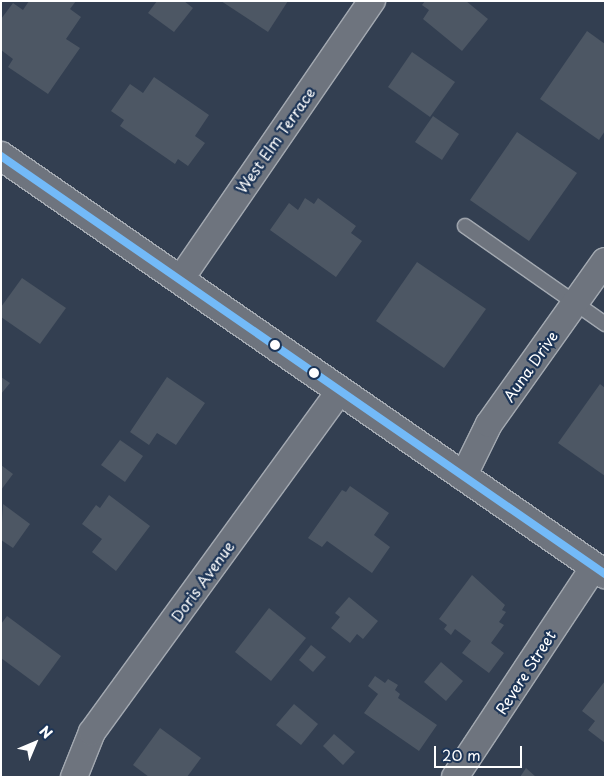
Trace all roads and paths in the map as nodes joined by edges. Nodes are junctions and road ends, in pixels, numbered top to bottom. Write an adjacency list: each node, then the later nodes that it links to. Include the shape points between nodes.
1 (372, 1): 5 (street, West Elm Terrace)
2 (3, 161): 5 (street)
3 (465, 226): 6 (lane)
4 (605, 261): 6 (street, Auna Drive)
5 (180, 280): 8 (street)
6 (574, 304): 7 (lane); 9 (street, Auna Drive, via 488,424)
7 (605, 324)
8 (340, 391): 9 (street); 11 (street, Doris Avenue, via 92,732)
9 (463, 477): 10 (street)
10 (599, 571): 12 (street, Revere Street)
11 (74, 777)
12 (455, 777)

